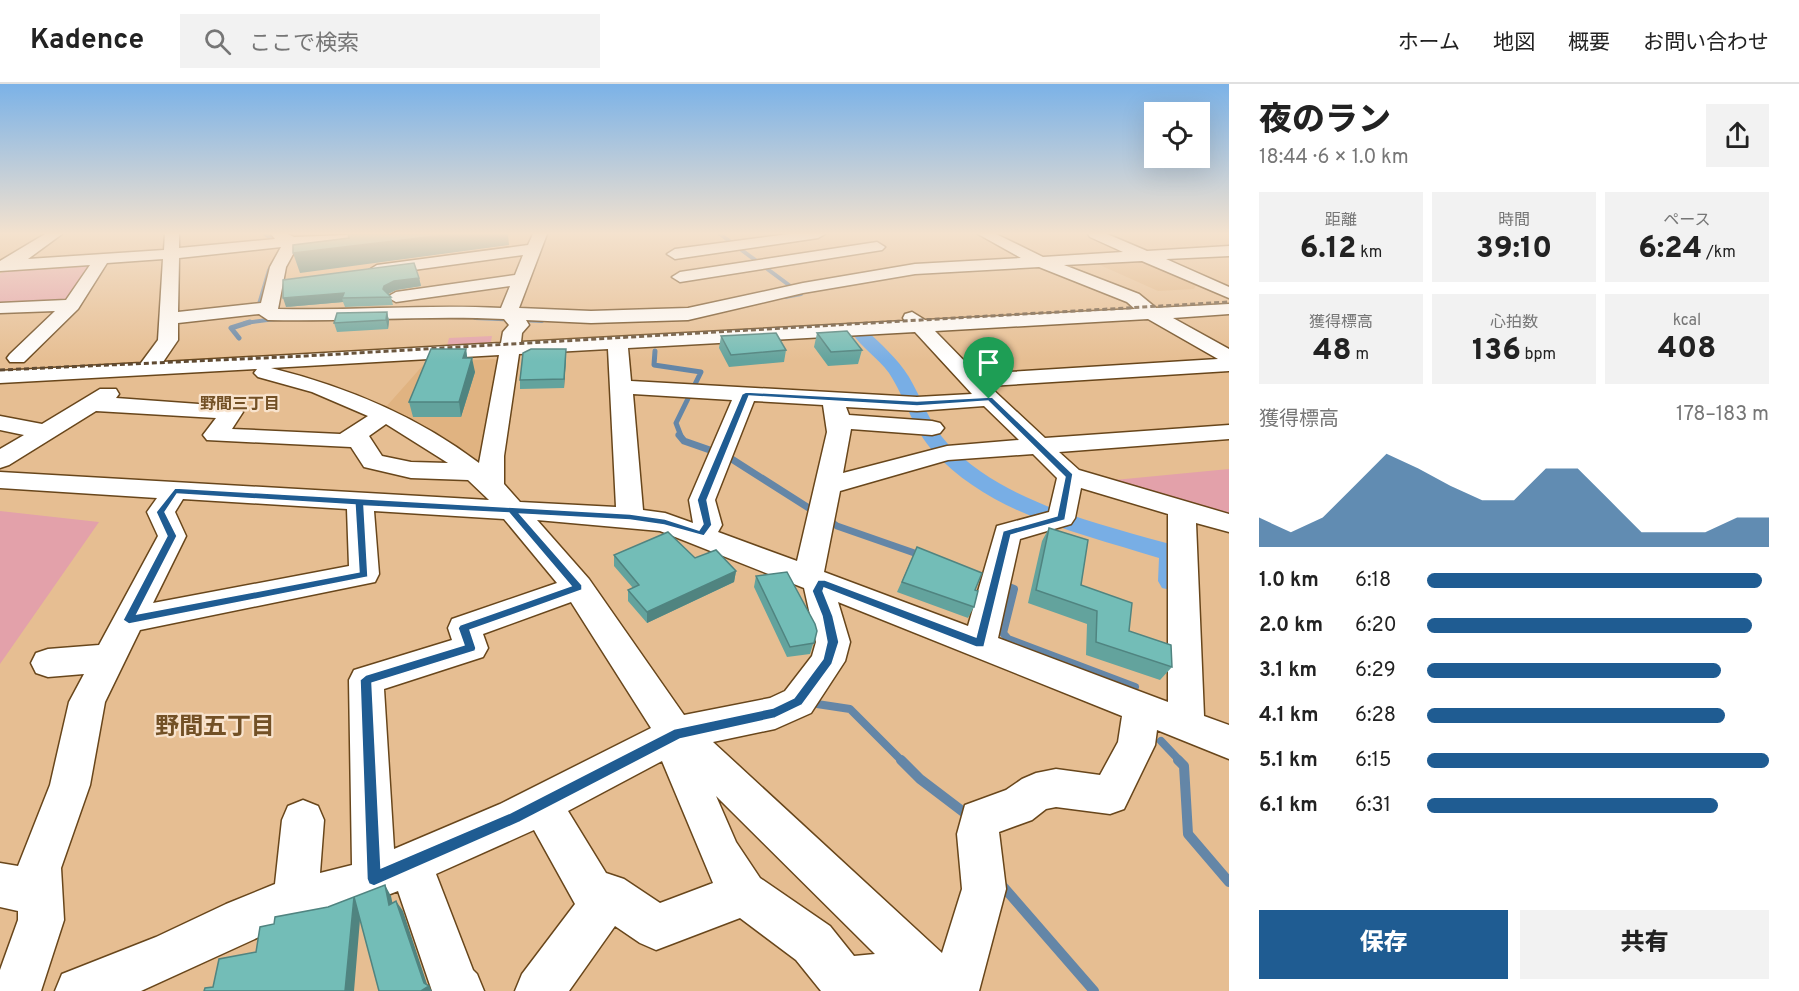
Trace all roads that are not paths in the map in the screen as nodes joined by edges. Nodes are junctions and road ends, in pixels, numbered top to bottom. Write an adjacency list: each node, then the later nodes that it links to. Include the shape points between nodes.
1 (90, 276): 14 (street)
2 (170, 276): 21 (street)
3 (280, 276): 17 (street, via 282,282)
4 (684, 276): 9 (street)
5 (787, 276): 11 (street)
6 (881, 276): 11 (street)
7 (1078, 276): 13 (street)
8 (1188, 276): 12 (street)
9 (680, 277): 19 (street)
10 (521, 279): 17 (street); 23 (street, via 508,312)
11 (808, 292): 19 (street)
12 (1229, 297): 13 (street); 18 (street)
13 (1133, 298): 15 (street); 18 (street)
14 (72, 305): 16 (street); 29 (street)
15 (993, 305): 20 (street); 22 (street)
16 (0, 309)
17 (268, 311): 21 (street); 23 (street, via 334,316 452,311)
18 (1151, 313): 22 (street); 28 (street)
19 (692, 317): 20 (street); 23 (street); 24 (street)
20 (913, 318): 22 (street); 24 (street); 33 (street)
21 (168, 319): 26 (street, via 168,340)
22 (1013, 321)
23 (515, 328): 25 (street); 27 (street); 48 (street, via 492,456)
24 (706, 339): 25 (street)
25 (618, 344): 34 (street)
26 (160, 350): 27 (street); 29 (street); 31 (street)
27 (260, 355): 31 (street); 39 (street, via 251,371 320,387)
28 (1229, 357)
29 (8, 359)
30 (1229, 365): 33 (street)
31 (141, 369): 32 (street); 37 (street)
32 (0, 377)
33 (973, 381): 36 (street)
34 (621, 387): 35 (street); 55 (street)
35 (746, 394): 38 (street); 57 (street, via 702,500 708,525)
36 (989, 399): 38 (street); 45 (street)
37 (95, 404): 42 (street); 44 (street, via 232,412 215,435 345,441)
38 (836, 410): 41 (street); 50 (street)
39 (386, 415): 44 (street); 48 (street, via 444,448)
40 (0, 423): 42 (street)
41 (928, 428)
42 (47, 432): 46 (street)
43 (1229, 432): 45 (street)
44 (356, 434): 48 (street, via 373,462)
45 (1037, 446): 47 (street); 50 (street, via 947,453)
46 (0, 460)
47 (1070, 476): 53 (street); 61 (street, via 1061,518 1006,533)
48 (483, 479): 54 (street)
49 (0, 480): 51 (street)
50 (830, 485): 58 (street)
51 (175, 491): 52 (street); 60 (street, via 161,512 172,536)
52 (360, 502): 54 (street); 60 (street, via 364,574)
53 (1182, 509): 56 (street); 65 (street)
54 (512, 510): 55 (street); 59 (street)
55 (630, 517): 57 (street, via 665,522)
56 (1229, 523)
57 (700, 534): 58 (street)
58 (815, 580): 61 (street); 66 (street, via 833,642 828,661 798,702 758,717)
59 (579, 587): 66 (street); 70 (street, via 464,628 471,648 366,680)
60 (129, 620): 62 (street)
61 (980, 644): 64 (street)
62 (108, 658): 63 (street); 71 (street, via 87,702 70,786 39,868)
63 (48, 663)
64 (1142, 708): 65 (street); 75 (street, via 1136,745 1110,795 1056,788 1036,792 1018,806 980,819 984,889)
65 (1186, 725): 67 (street)
66 (678, 733): 68 (street); 72 (street, via 681,760 721,857); 75 (street)
67 (1229, 742)
68 (541, 804): 70 (street); 74 (street)
69 (303, 820): 73 (street)
70 (392, 871): 73 (street, via 336,893); 79 (street)
71 (20, 889): 77 (street, via 41,920)
72 (744, 894): 74 (street, via 656,927 608,895); 76 (street, via 813,944)
73 (292, 900): 78 (street, via 167,957)
74 (601, 907): 80 (street)
75 (943, 984): 76 (street, via 880,976)
76 (846, 986)
77 (17, 991)
78 (79, 991)
79 (460, 991)
80 (539, 991)

